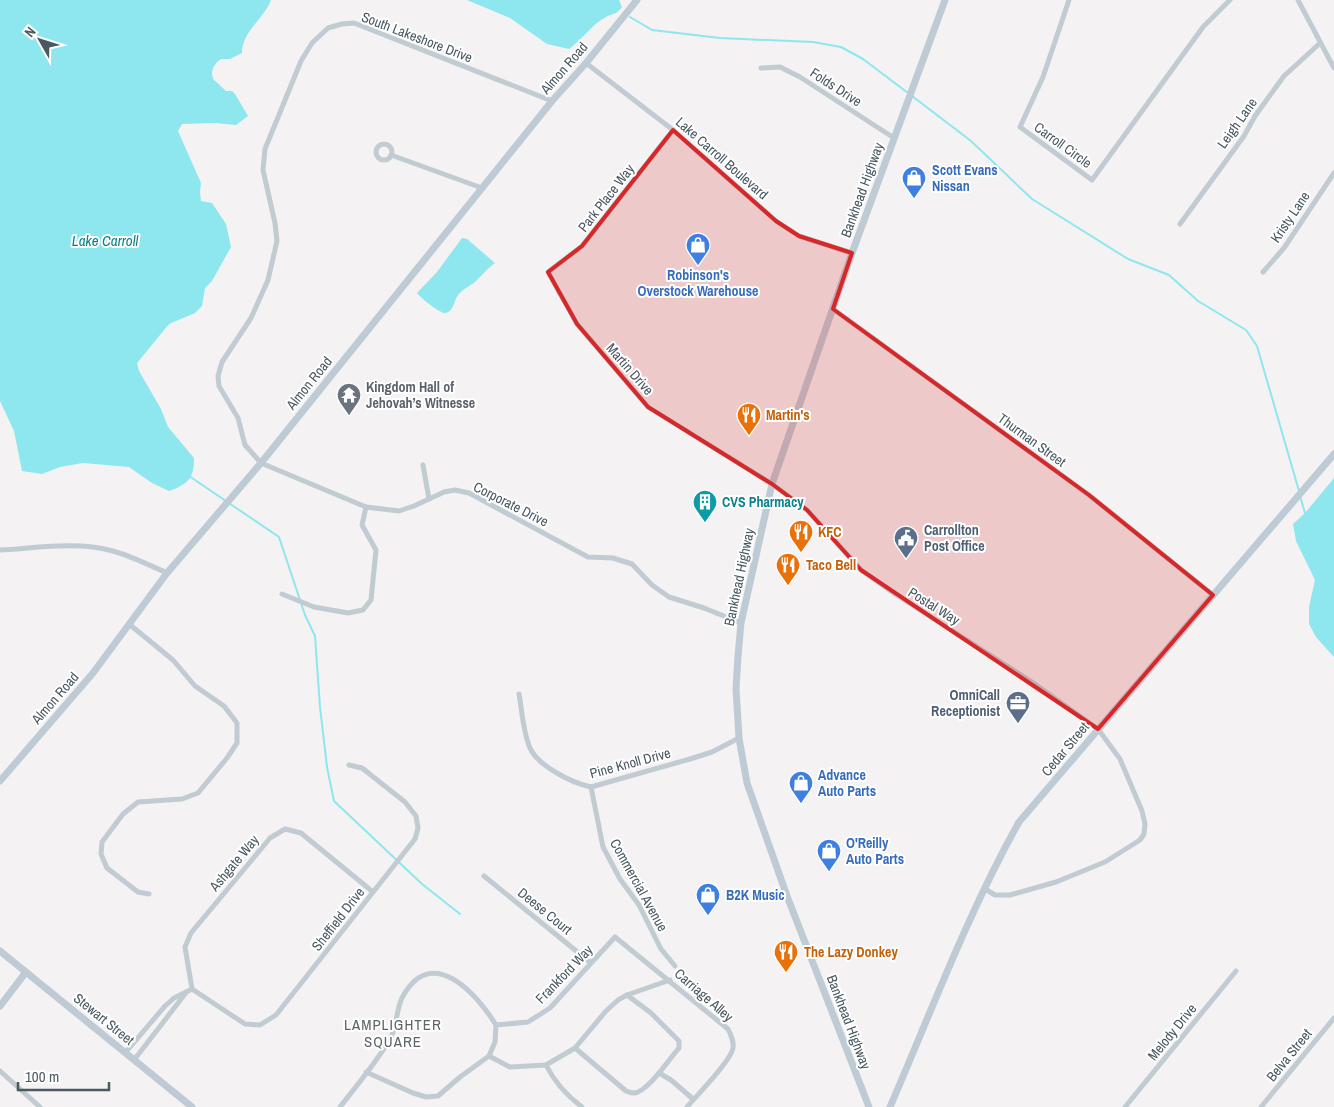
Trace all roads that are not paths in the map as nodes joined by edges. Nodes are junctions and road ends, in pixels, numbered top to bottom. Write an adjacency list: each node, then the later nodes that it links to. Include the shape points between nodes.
1 (637, 0): 7 (street, Almon Road)
2 (946, 0): 12 (street, Bankhead Highway)
3 (1069, 0): 4 (street, Carroll Circle, via 1043,77 1020,127 1092,180 1203,27)
4 (1230, 0)
5 (1298, 0): 6 (street)
6 (1321, 44): 9 (street); 16 (street, Leigh Lane, via 1284,76)
7 (586, 62): 10 (street, Almon Road); 11 (street, Lake Carroll Boulevard)
8 (761, 68): 12 (street, Folds Drive, via 780,67 800,77)
9 (1334, 68)
10 (552, 102): 15 (street, Almon Road); 22 (street, South Lakeshore Drive, via 354,24 328,28 312,43 301,61 265,149 264,170 277,241 268,280 251,318 222,362 218,376 238,418 245,445)
11 (673, 130): 17 (street, Lake Carroll Boulevard, via 776,221 799,236); 18 (street, Park Place Way, via 582,246)
12 (894, 138): 17 (street, Bankhead Highway)
13 (391, 155): 15 (street)
14 (1334, 173): 19 (street, Kristy Lane, via 1284,248)
15 (482, 188): 22 (street, Almon Road)
16 (1180, 224)
17 (852, 252): 20 (street, Bankhead Highway)
18 (548, 272): 24 (street, Martin Drive, via 577,324 648,407)
19 (1263, 272)
20 (833, 309): 24 (street, Bankhead Highway); 30 (street, Thurman Street, via 1089,495)
21 (1334, 454): 30 (street, Cedar Street)
22 (261, 463): 26 (street, Corporate Drive); 28 (street, Almon Road)
23 (423, 465): 25 (street)
24 (772, 484): 31 (street, Bankhead Highway); 34 (street, Postal Way, via 807,510 861,570)
25 (429, 499): 26 (street, Corporate Drive, via 399,511); 31 (street, Corporate Drive, via 450,490 469,493 588,557 613,558 632,564 669,597)
26 (366, 507): 29 (street, via 362,525 376,550 371,600 363,610 348,613 314,607)
27 (0, 550): 28 (street, via 69,546 112,550)
28 (167, 573): 32 (street, Almon Road)
29 (282, 594)
30 (1213, 595): 34 (street, Cedar Street)
31 (742, 623): 35 (street, Bankhead Highway, via 736,688)
32 (129, 624): 37 (street, Almon Road, via 93,673); 42 (street, via 173,660 195,686 224,706 237,722 237,743 198,793 182,799 138,802 123,814 102,842 100,854 107,868 138,892)
33 (519, 694): 38 (street, Pine Knoll Drive, via 530,749 565,778)
34 (1098, 729): 40 (street, Cedar Street, via 1019,822); 40 (street, Postal Way, via 1126,770 1142,811 1145,824 1140,840 1105,862 1056,882 1010,895 996,895)
35 (739, 738): 38 (street, Pine Knoll Drive, via 705,754); 65 (street, Bankhead Highway, via 747,783 761,825)
36 (349, 765): 41 (street, Sheffield Drive, via 362,768 405,802 416,816 418,828 415,839)
37 (0, 781)
38 (591, 787): 46 (street, Commercial Avenue, via 603,847 639,905 661,949)
39 (484, 876): 45 (street, Deese Court)
40 (985, 889): 71 (street, Cedar Street)
41 (373, 892): 50 (street, Sheffield Drive, via 276,1015 260,1026 245,1024); 50 (street, Ashgate Way, via 301,833 286,829 278,832 191,933 185,947)
42 (149, 894)
43 (615, 937): 45 (street, Frankford Way); 49 (street, Carriage Alley)
44 (0, 951): 48 (street, Stewart Street)
45 (591, 963): 55 (street, Frankford Way, via 550,1008 528,1022)
46 (676, 966)
47 (1236, 971): 72 (street, Melody Drive)
48 (26, 972): 53 (street); 57 (street, Stewart Street)
49 (670, 980): 52 (street); 64 (street, Carriage Alley, via 728,1029 733,1040 733,1049 721,1068)
50 (192, 988): 51 (street)
51 (185, 994): 57 (street, via 164,1006); 59 (street)
52 (628, 995): 56 (street, via 606,1011); 63 (street, via 679,1040 679,1048)
53 (0, 1006)
54 (1334, 1018): 73 (street, Belva Street)
55 (496, 1025): 58 (street, via 495,1042); 62 (street, via 479,1002 450,977 432,973 416,978 402,999 391,1037)
56 (575, 1048): 60 (street); 63 (street, via 626,1091 634,1093 646,1088)
57 (125, 1053): 59 (street, Stewart Street)
58 (489, 1056): 60 (street, via 510,1067); 62 (street, via 438,1096 413,1093)
59 (134, 1060): 67 (street, Stewart Street)
60 (546, 1065): 69 (street, via 554,1081)
61 (0, 1071): 66 (street)
62 (366, 1072): 68 (street)
63 (659, 1072): 64 (street)
64 (693, 1099): 70 (street, Carriage Alley)
65 (870, 1106)
66 (40, 1107)
67 (192, 1107)
68 (340, 1107)
69 (582, 1107)
70 (687, 1107)
71 (890, 1107)
72 (1125, 1107)
73 (1261, 1107)

